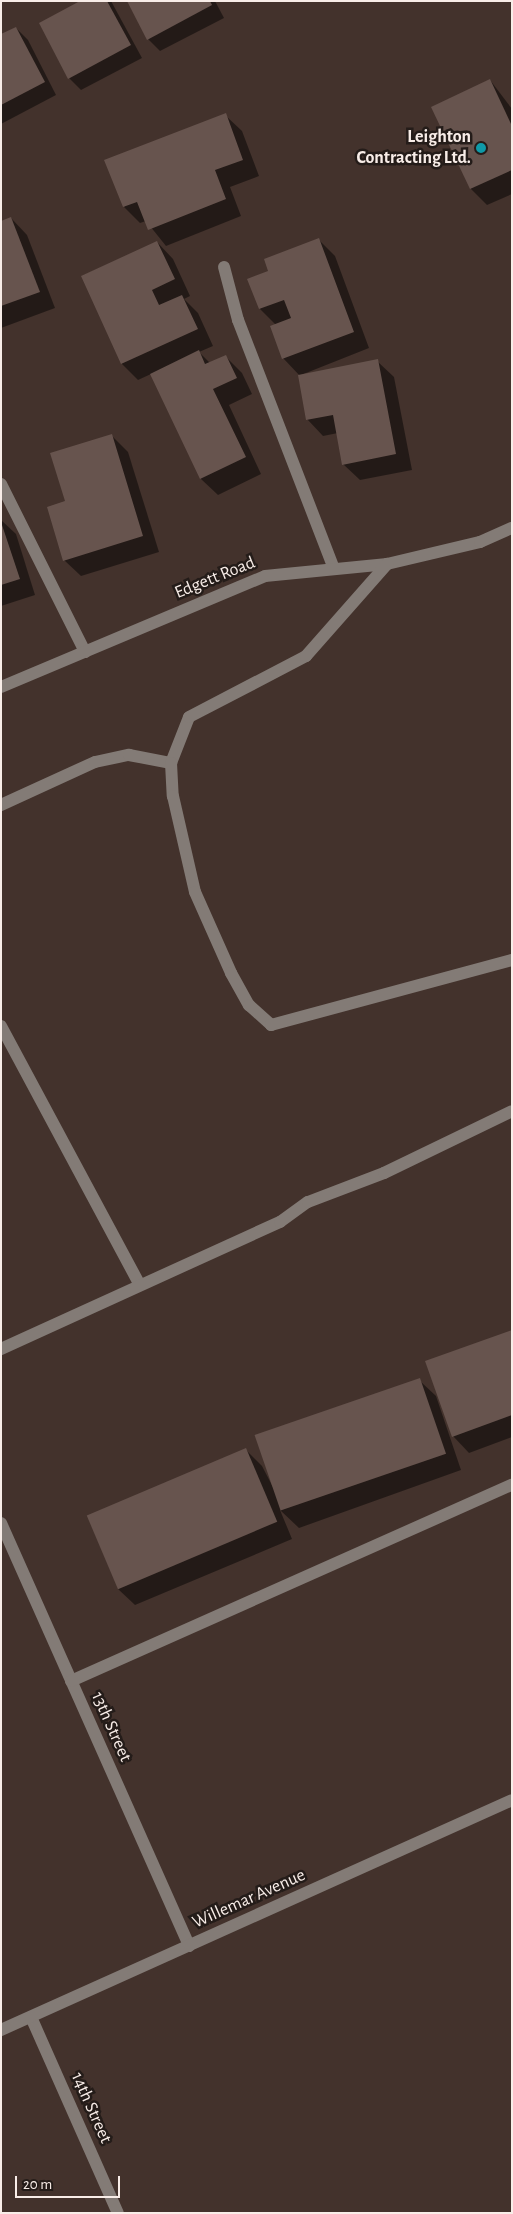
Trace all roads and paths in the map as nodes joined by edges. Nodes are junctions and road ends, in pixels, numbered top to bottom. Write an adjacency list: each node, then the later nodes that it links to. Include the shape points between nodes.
1 (224, 267): 5 (street, via 238,320)
2 (1, 484): 6 (street)
3 (512, 528): 4 (street, Edgett Road, via 480,542)
4 (387, 564): 5 (street, Edgett Road); 8 (street, via 306,656 189,717)
5 (334, 569): 6 (street, Edgett Road, via 265,576)
6 (84, 652): 7 (street, Edgett Road)
7 (1, 687)
8 (170, 763): 9 (street, via 129,755 95,762); 10 (street, via 173,796 195,892 230,973 249,1004 271,1025)
9 (1, 805)
10 (512, 960)
11 (1, 1026): 13 (street)
12 (512, 1111): 13 (street, via 384,1173 308,1202 280,1222)
13 (139, 1283): 14 (street)
14 (1, 1349)
15 (512, 1485): 17 (street)
16 (1, 1523): 17 (street, 13th Street)
17 (71, 1681): 19 (street, 13th Street)
18 (512, 1800): 19 (street, Willemar Avenue)
19 (189, 1946): 20 (street, Willemar Avenue)
20 (31, 2017): 21 (street, Willemar Avenue); 22 (street, 14th Street)
21 (1, 2030)
22 (118, 2213)

